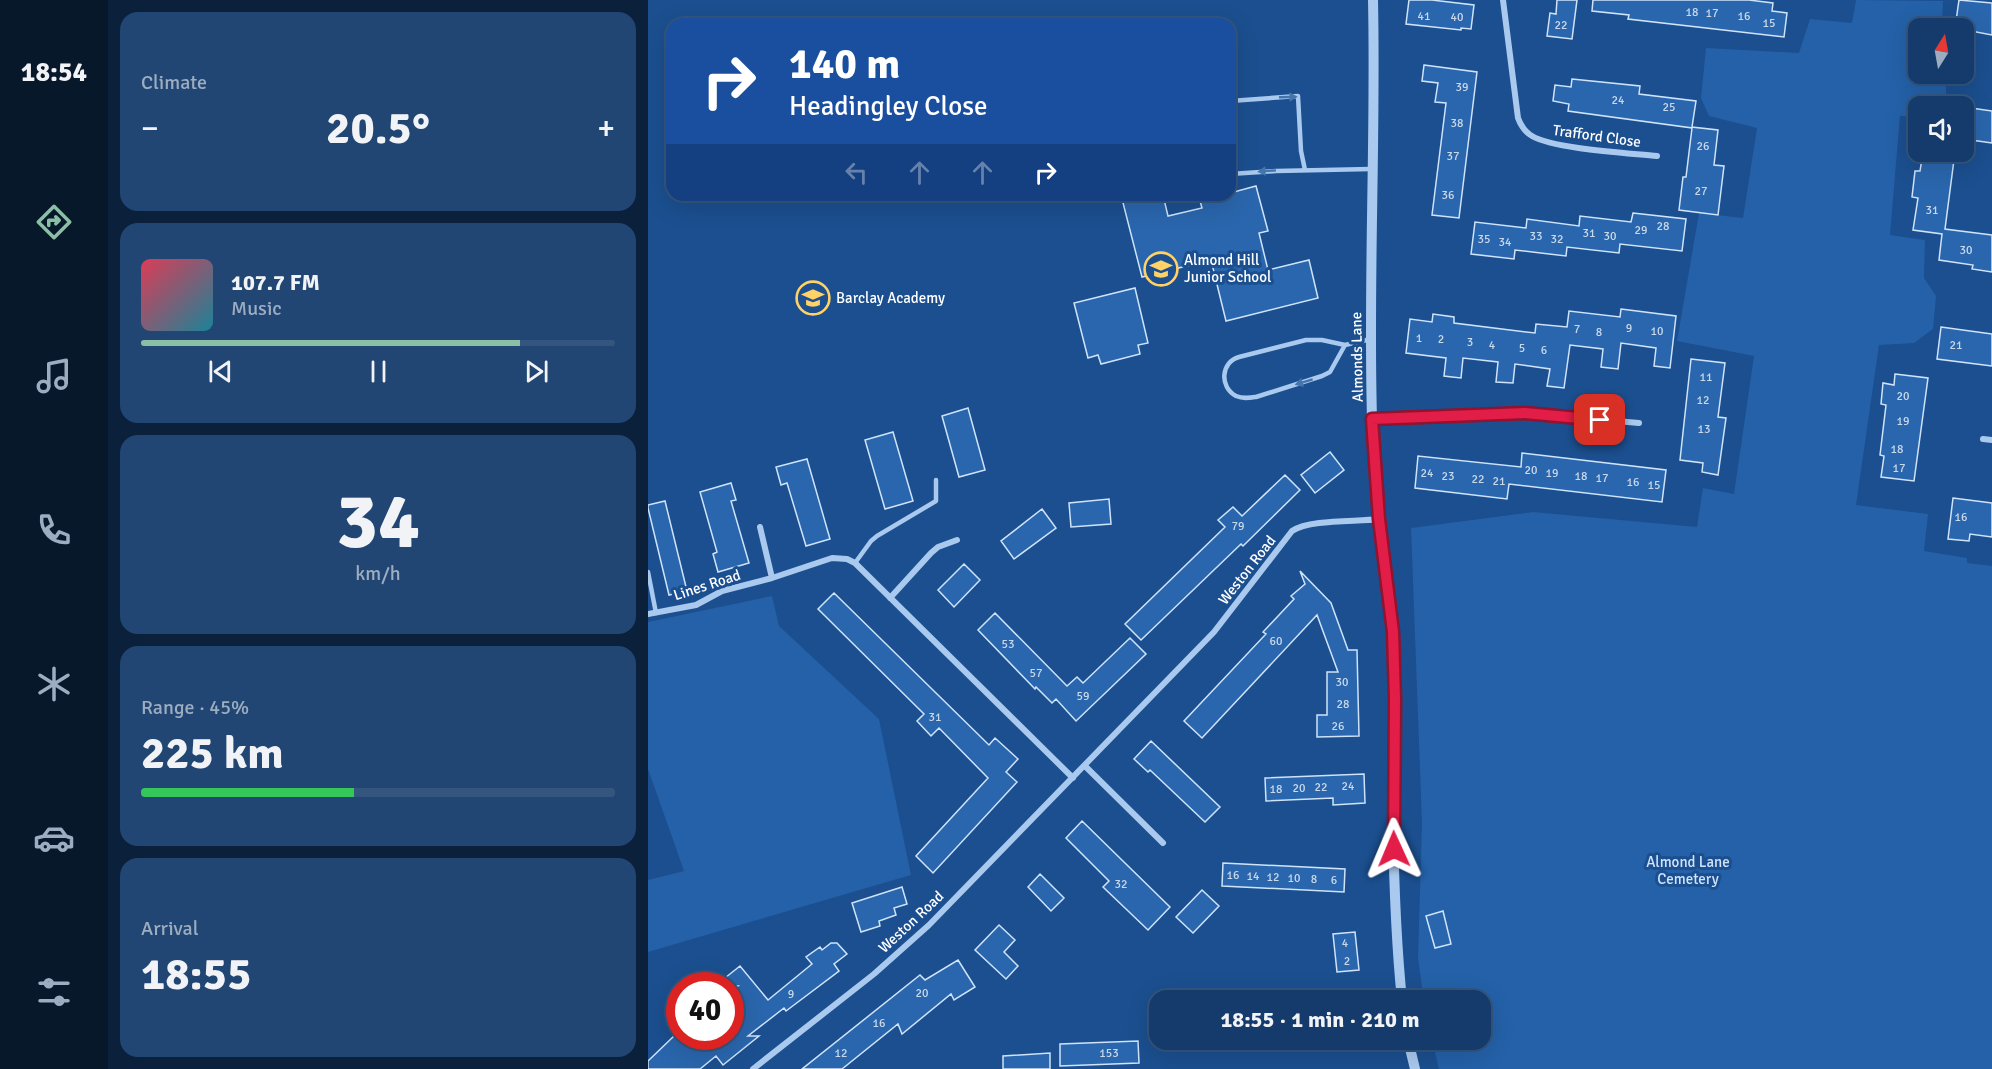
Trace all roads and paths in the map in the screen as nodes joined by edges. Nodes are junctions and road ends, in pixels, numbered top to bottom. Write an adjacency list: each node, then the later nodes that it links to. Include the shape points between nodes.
1 (1373, 0): 5 (street, Almonds Lane)
2 (1503, 0): 4 (street, Trafford Close, via 1522,128 1540,140 1561,145)
3 (1236, 100): 6 (lane, one-way to 6, via 1298,96)
4 (1658, 156)
5 (1374, 169): 6 (lane); 8 (street, Almonds Lane)
6 (1305, 170): 7 (lane, one-way to 7)
7 (1236, 174)
8 (1371, 339): 9 (lane); 10 (street, Almonds Lane)
9 (1345, 345): 9 (lane, one-way to 9, via 1330,372 1256,397 1237,396 1225,381 1228,363 1239,357 1306,340)
10 (1372, 419): 11 (street, via 1525,413); 15 (street, Almonds Lane)
11 (1639, 423)
12 (1983, 439): 13 (street)
13 (1992, 440)
14 (936, 480): 18 (lane, via 936,501 877,536)
15 (1379, 519): 24 (street, Weston Road, via 1306,524 1292,531 1214,632); 27 (street, Almonds Lane, via 1393,632 1394,892)
16 (760, 527): 20 (street)
17 (957, 540): 21 (street, via 931,553)
18 (855, 563): 20 (street, Lines Road, via 832,558); 21 (street)
19 (648, 572): 22 (lane)
20 (772, 578): 22 (street, Lines Road, via 722,591 696,605)
21 (890, 598): 25 (street)
22 (656, 613): 23 (street, Lines Road)
23 (648, 614)
24 (1085, 766): 25 (street, Weston Road); 26 (street)
25 (1073, 778): 29 (street, Weston Road, via 929,925 874,974)
26 (1163, 843)
27 (1401, 990)
28 (1410, 1050): 30 (street)
29 (753, 1069)
30 (1415, 1069)

